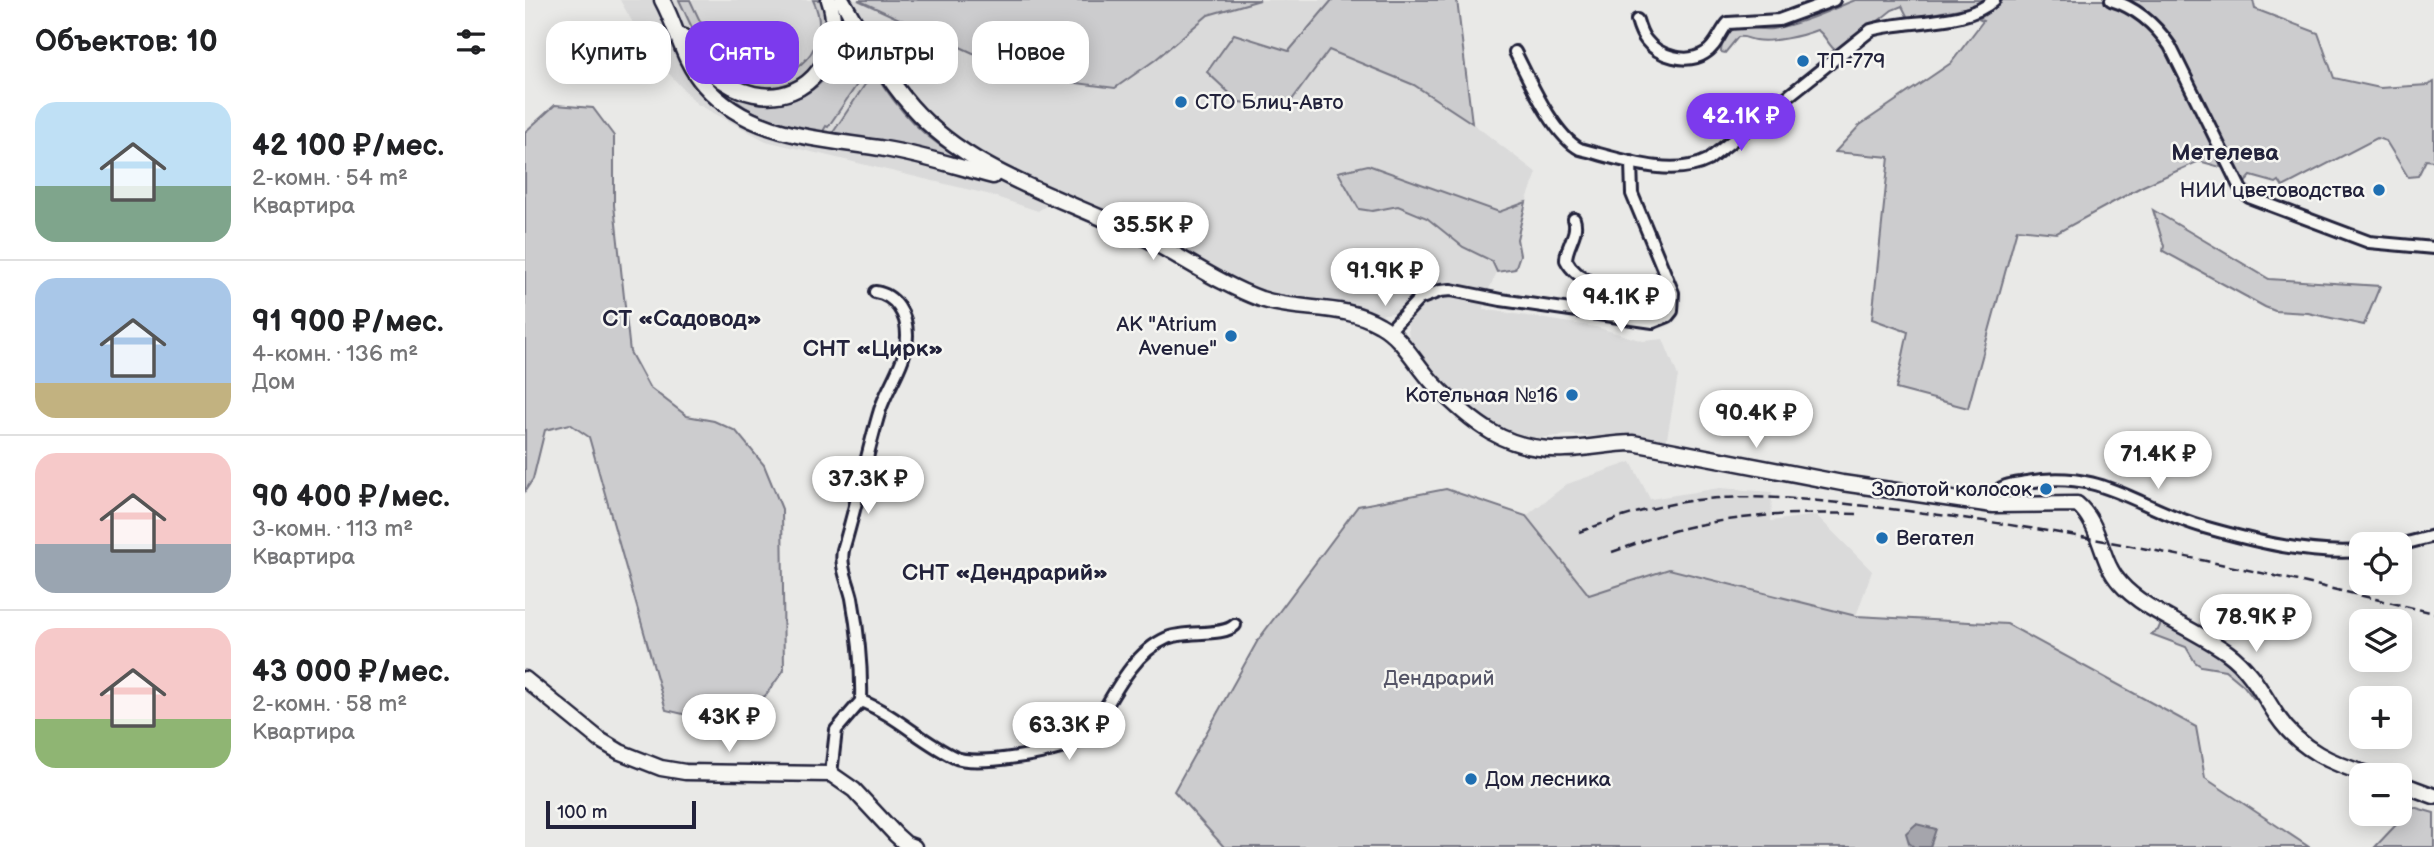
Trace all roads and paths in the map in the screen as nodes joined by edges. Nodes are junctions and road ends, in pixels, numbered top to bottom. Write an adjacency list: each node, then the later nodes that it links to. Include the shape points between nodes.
1 (829, 0): 6 (main road, via 834,28 827,60 800,87 767,96 740,90 713,75 693,52)
2 (842, 0): 10 (main road, via 912,108 976,160)
3 (1834, 0): 7 (street, via 1779,20 1728,23 1710,49 1688,58 1663,54 1653,47)
4 (1994, 0): 9 (street, via 1960,16 1871,30 1698,165 1675,169)
5 (2111, 0): 12 (street, via 2137,12 2170,46 2241,190 2249,197 2369,242)
6 (664, 3): 10 (main road, via 685,59 720,102 741,116 793,135 908,153)
7 (1637, 20)
8 (1515, 52): 9 (street, via 1566,139 1580,149)
9 (1631, 162): 14 (street, via 1632,194 1674,303 1668,316 1659,320)
10 (1022, 183): 15 (main road, via 1142,236 1254,296 1343,311)
11 (1574, 219): 14 (street, via 1576,230 1566,260 1572,270 1608,293)
12 (2434, 248)
13 (875, 292): 22 (street, via 889,296 900,307 907,334 881,407 843,550)
14 (1614, 316): 15 (street, via 1451,290 1419,299)
15 (1389, 331): 16 (main road, via 1432,382 1472,419 1514,444 1563,450 1633,443 1842,483)
16 (1993, 505): 19 (street, via 1996,491 2010,485 2046,478 2082,480 2114,488 2201,526 2310,549); 23 (main road, via 2077,505 2094,523 2114,577 2130,594 2229,654 2245,667 2279,719 2302,744)
17 (2434, 536): 18 (street)
18 (2412, 542)
19 (2349, 551)
20 (1235, 625): 22 (street, via 1226,631 1186,632 1155,644 1130,670 1085,737 1045,752 964,761)
21 (525, 679): 24 (main road, via 600,740 661,768)
22 (861, 701): 24 (street, via 836,730)
23 (2349, 768)
24 (831, 774): 27 (main road)
25 (2412, 788): 26 (main road)
26 (2434, 796)
27 (914, 847)

